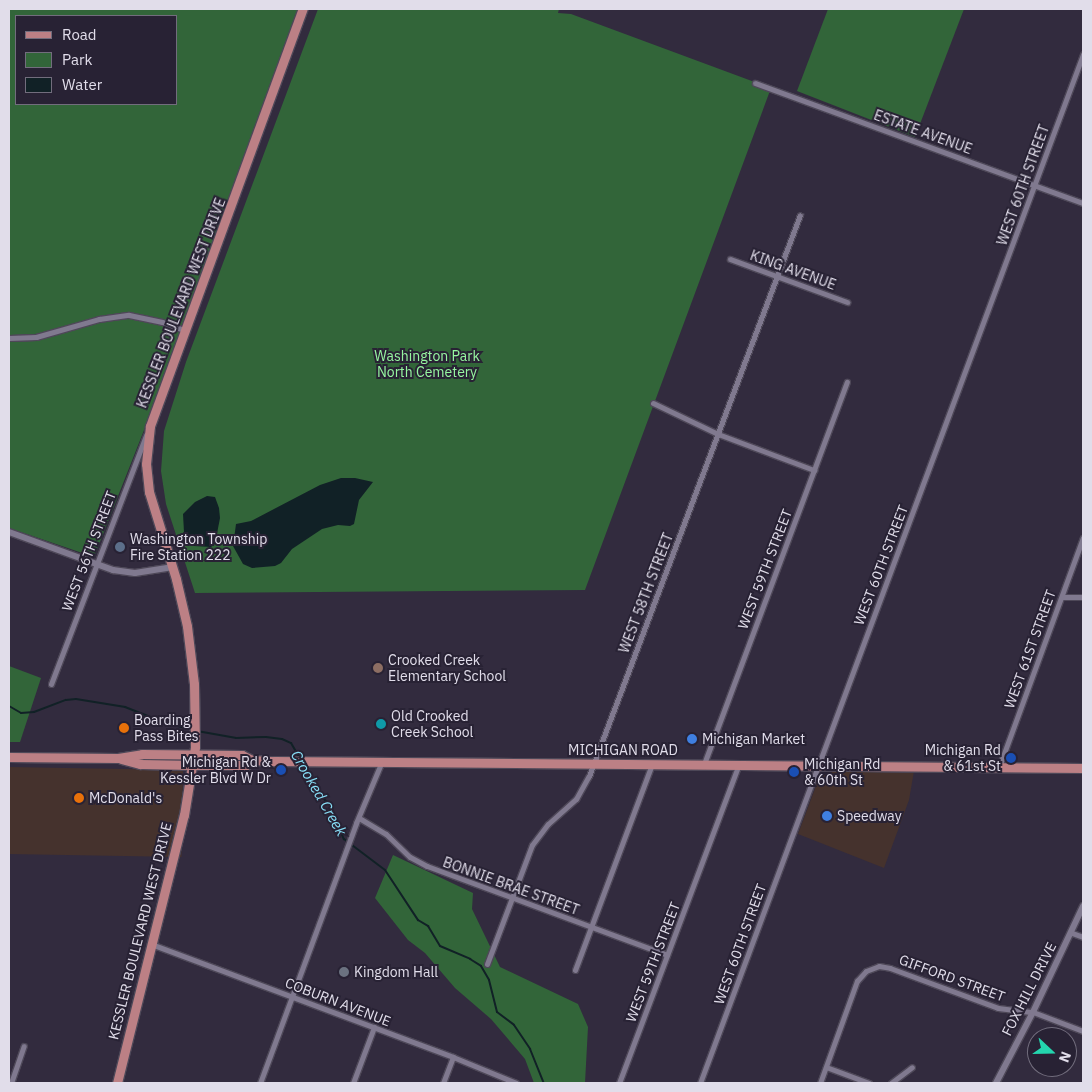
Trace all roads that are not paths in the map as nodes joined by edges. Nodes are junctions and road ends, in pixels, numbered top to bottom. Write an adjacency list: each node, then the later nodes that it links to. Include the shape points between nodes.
1 (303, 9): 10 (main road, KESSLER BOULEVARD WEST DRIVE)
2 (1083, 54): 4 (street, WEST 60TH STREET)
3 (755, 82): 4 (street, ESTATE AVENUE)
4 (1035, 185): 5 (street, ESTATE AVENUE); 33 (street, WEST 60TH STREET)
5 (1083, 203)
6 (800, 215): 8 (street, WEST 58TH STREET)
7 (730, 259): 8 (street, KING AVENUE)
8 (777, 276): 9 (street, KING AVENUE); 15 (street, WEST 58TH STREET)
9 (847, 302)
10 (184, 330): 11 (street, via 128,315 99,318 36,337); 14 (main road, KESSLER BOULEVARD WEST DRIVE)
11 (9, 338)
12 (847, 382): 16 (street, WEST 59TH STREET)
13 (653, 403): 15 (street)
14 (150, 426): 19 (street, WEST 56TH STREET); 20 (main road, KESSLER BOULEVARD WEST DRIVE, via 146,464 149,492)
15 (718, 434): 16 (street); 29 (street, WEST 58TH STREET)
16 (814, 470): 31 (street, WEST 59TH STREET)
17 (9, 532): 19 (street)
18 (1083, 538): 21 (street, WEST 61ST STREET)
19 (96, 565): 20 (street, via 135,573); 23 (street, WEST 56TH STREET)
20 (172, 567): 24 (main road, KESSLER BOULEVARD WEST DRIVE, via 191,653)
21 (1062, 597): 22 (street); 35 (street, WEST 61ST STREET)
22 (1083, 597)
23 (50, 684)
24 (194, 755): 26 (main road, MICHIGAN ROAD, via 142,754); 27 (main road, MICHIGAN ROAD, via 242,755); 34 (main road, KESSLER BOULEVARD WEST DRIVE)
25 (9, 757): 26 (main road, MICHIGAN ROAD)
26 (118, 758): 34 (main road, MICHIGAN ROAD, via 140,764)
27 (252, 760): 28 (main road, MICHIGAN ROAD); 34 (main road, MICHIGAN ROAD, via 246,765)
28 (382, 761): 29 (main road, MICHIGAN ROAD); 37 (street)
29 (594, 764): 30 (main road, MICHIGAN ROAD); 38 (street, WEST 58TH STREET, via 576,799 535,840)
30 (652, 764): 31 (main road, MICHIGAN ROAD); 40 (street)
31 (704, 764): 32 (main road, MICHIGAN ROAD)
32 (740, 764): 33 (main road, MICHIGAN ROAD); 44 (street, WEST 59TH STREET)
33 (818, 764): 35 (main road, MICHIGAN ROAD); 62 (street, WEST 60TH STREET)
34 (193, 765): 43 (main road, KESSLER BOULEVARD WEST DRIVE, via 184,815)
35 (999, 767): 36 (main road, MICHIGAN ROAD)
36 (1083, 768)
37 (358, 820): 38 (street, BONNIE BRAE STREET, via 386,834 419,862); 47 (street)
38 (512, 898): 40 (street, BONNIE BRAE STREET); 45 (street, WEST 58TH STREET)
39 (1083, 906): 41 (street, FOX HILL DRIVE)
40 (591, 927): 44 (street, BONNIE BRAE STREET); 46 (street)
41 (1072, 933): 42 (street); 48 (street, FOX HILL DRIVE)
42 (1083, 937)
43 (151, 944): 47 (street, COBURN AVENUE); 56 (main road, KESSLER BOULEVARD WEST DRIVE)
44 (667, 955): 61 (street, WEST 59TH STREET)
45 (487, 964)
46 (575, 970)
47 (292, 996): 49 (street, COBURN AVENUE); 57 (street)
48 (1033, 1012): 50 (street, GIFFORD STREET); 53 (street, GIFFORD STREET, via 998,1008 888,967 870,968 857,981); 66 (street, FOX HILL DRIVE)
49 (374, 1027): 52 (street, COBURN AVENUE); 58 (street)
50 (1083, 1031)
51 (24, 1046): 55 (street)
52 (453, 1057): 59 (street); 60 (street, COBURN AVENUE)
53 (826, 1067): 63 (street); 64 (street)
54 (912, 1067): 65 (street)
55 (11, 1083)
56 (117, 1083)
57 (260, 1083)
58 (353, 1083)
59 (443, 1083)
60 (516, 1083)
61 (619, 1083)
62 (700, 1083)
63 (820, 1083)
64 (869, 1083)
65 (891, 1083)
66 (996, 1083)

